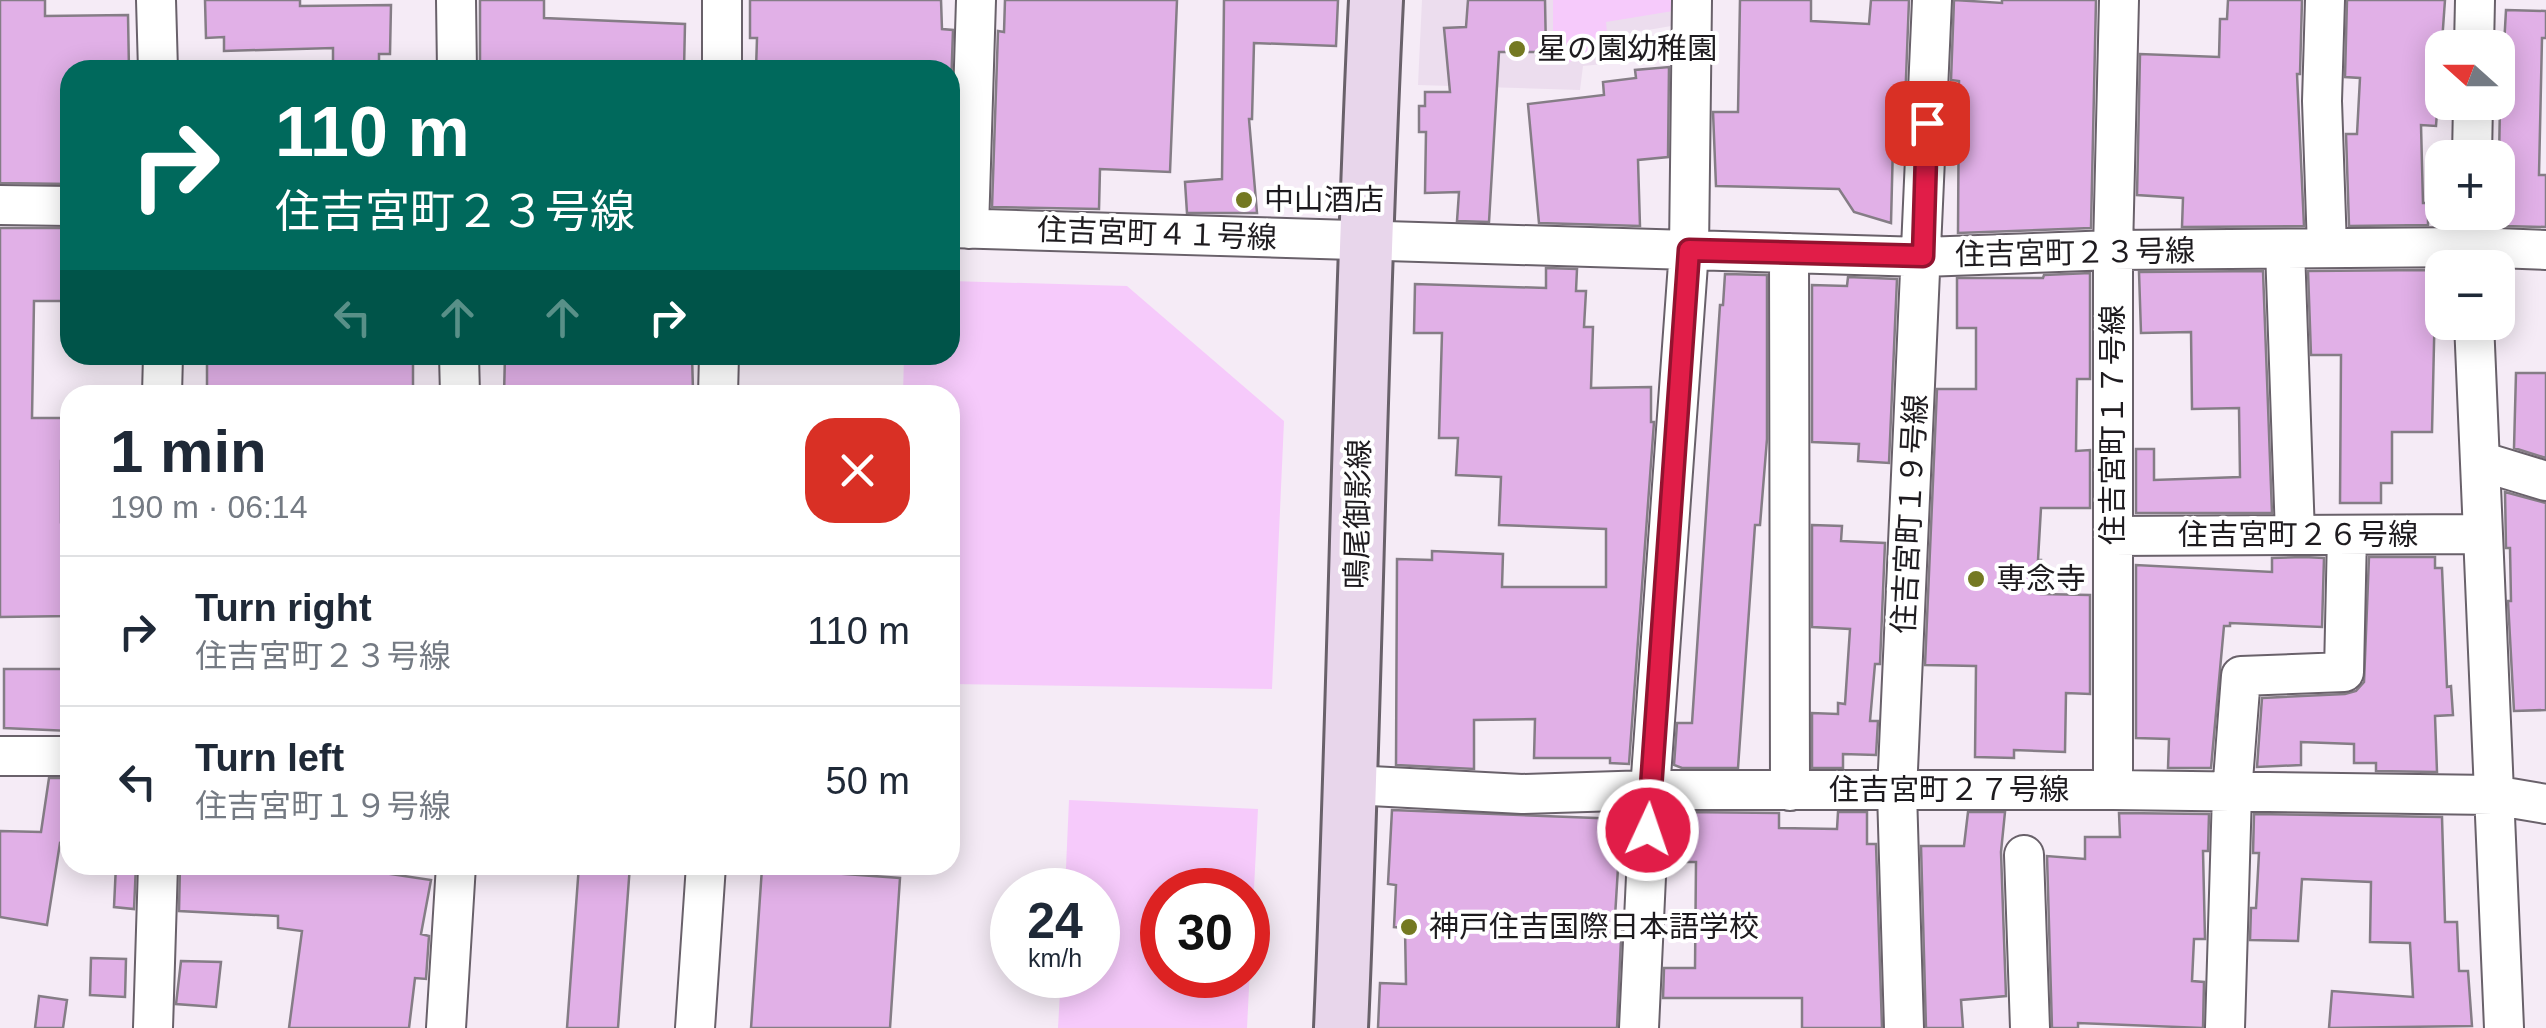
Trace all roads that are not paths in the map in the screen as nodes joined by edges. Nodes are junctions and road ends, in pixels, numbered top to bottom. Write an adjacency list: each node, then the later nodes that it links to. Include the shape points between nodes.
1 (156, 0): 12 (street)
2 (456, 0): 13 (street)
3 (722, 0): 14 (street)
4 (976, 0): 17 (street)
5 (1376, 0): 18 (street, 鳴尾御影線)
6 (1692, 0): 22 (street)
7 (1932, 0): 26 (street, 住吉宮町１９号線)
8 (2119, 0): 23 (street, 住吉宮町１７号線)
9 (2326, 0): 20 (street)
10 (2475, 0): 11 (street)
11 (2474, 30)
12 (158, 60)
13 (457, 60)
14 (722, 60)
15 (0, 205): 16 (street)
16 (60, 206)
17 (960, 228): 18 (street, 住吉宮町４１号線)
18 (1364, 240): 22 (street, 住吉宮町２３号線); 36 (street, 鳴尾御影線)
19 (2471, 242): 20 (street, 住吉宮町２３号線); 24 (street, 住吉宮町２３号線)
20 (2327, 248): 21 (street, 住吉宮町２３号線)
21 (2285, 249): 23 (street, 住吉宮町２３号線); 31 (street)
22 (1689, 250): 25 (street, 住吉宮町２３号線); 37 (street)
23 (2113, 250): 26 (street, 住吉宮町２３号線); 33 (street, 住吉宮町１７号線)
24 (2546, 250)
25 (1790, 253): 26 (street, 住吉宮町２３号線); 39 (street)
26 (1923, 256): 40 (street, 住吉宮町１９号線)
27 (2475, 340): 28 (street)
28 (2480, 460): 29 (street); 30 (street)
29 (2546, 481)
30 (2483, 534): 32 (street, 住吉宮町２６号線); 42 (street)
31 (2295, 535): 32 (street, 住吉宮町２６号線); 33 (street, 住吉宮町２６号線)
32 (2348, 535): 41 (street, via 2344,672 2241,676)
33 (2113, 536): 38 (street, 住吉宮町１７号線)
34 (0, 756): 35 (street)
35 (60, 756)
36 (1352, 785): 37 (street, 住吉宮町２７号線, via 1522,794); 51 (street, 鳴尾御影線)
37 (1650, 790): 39 (street, 住吉宮町２７号線); 52 (street)
38 (2113, 790): 40 (street, 住吉宮町２７号線); 41 (street, 住吉宮町２７号線)
39 (1790, 791): 40 (street, 住吉宮町２７号線)
40 (1897, 792): 53 (street, 住吉宮町１９号線)
41 (2232, 793): 42 (street, 住吉宮町２７号線); 55 (street)
42 (2493, 795): 43 (street, 住吉宮町２７号線); 56 (street)
43 (2546, 804)
44 (2024, 855): 54 (street)
45 (158, 875): 48 (street)
46 (455, 875): 49 (street)
47 (705, 875): 50 (street)
48 (153, 1028)
49 (446, 1028)
50 (695, 1028)
51 (1341, 1028)
52 (1639, 1028)
53 (1904, 1028)
54 (2030, 1028)
55 (2225, 1028)
56 (2504, 1028)

